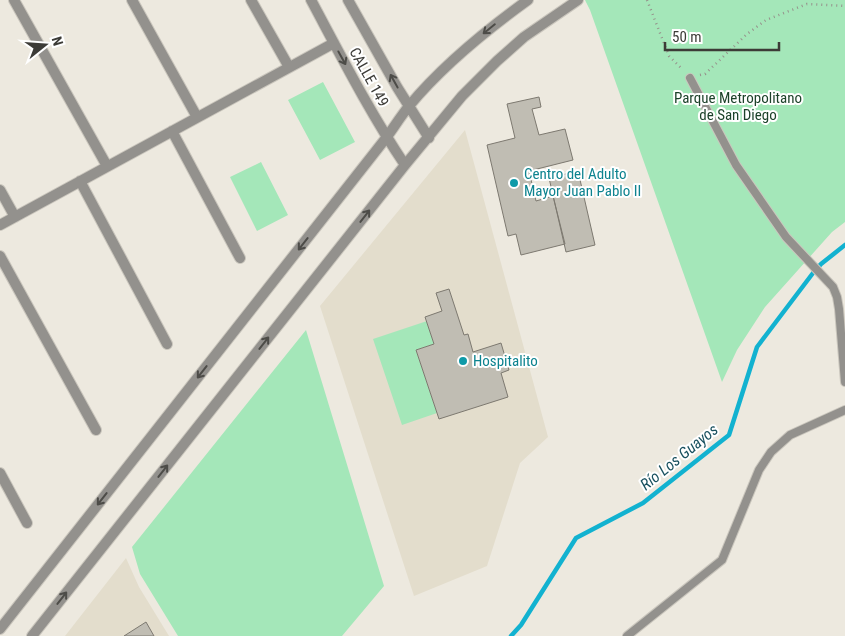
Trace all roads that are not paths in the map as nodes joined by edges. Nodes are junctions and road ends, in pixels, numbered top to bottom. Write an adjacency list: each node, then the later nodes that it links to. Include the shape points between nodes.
1 (14, 0): 16 (street)
2 (132, 0): 12 (street)
3 (251, 0): 9 (street)
4 (311, 0): 8 (street, CALLE 149)
5 (348, 0): 11 (street, CALLE 149, one-way to 5)
6 (528, 0): 11 (street, one-way to 11, via 459,54)
7 (578, 0): 15 (street, via 524,37 497,61 462,96)
8 (334, 43): 9 (street); 14 (street, CALLE 149, one-way to 14)
9 (289, 67): 12 (street)
10 (690, 78): 25 (lane, via 736,165 786,237 833,287 838,303)
11 (409, 107): 14 (street); 15 (street, CALLE 149)
12 (197, 117): 13 (street)
13 (172, 131): 16 (street); 23 (street)
14 (386, 138): 17 (street, CALLE 149); 30 (street, one-way to 30)
15 (429, 138): 17 (street)
16 (107, 166): 18 (street)
17 (406, 166): 31 (street, one-way to 17)
18 (80, 181): 20 (street); 24 (street)
19 (0, 190): 20 (street)
20 (15, 217): 21 (street)
21 (0, 225)
22 (0, 256): 27 (street)
23 (240, 258)
24 (167, 344)
25 (845, 382)
26 (845, 410): 32 (lane, via 790,436 771,452 759,470 722,560)
27 (96, 430)
28 (0, 473): 29 (street)
29 (27, 523)
30 (0, 629)
31 (32, 636)
32 (627, 636)

